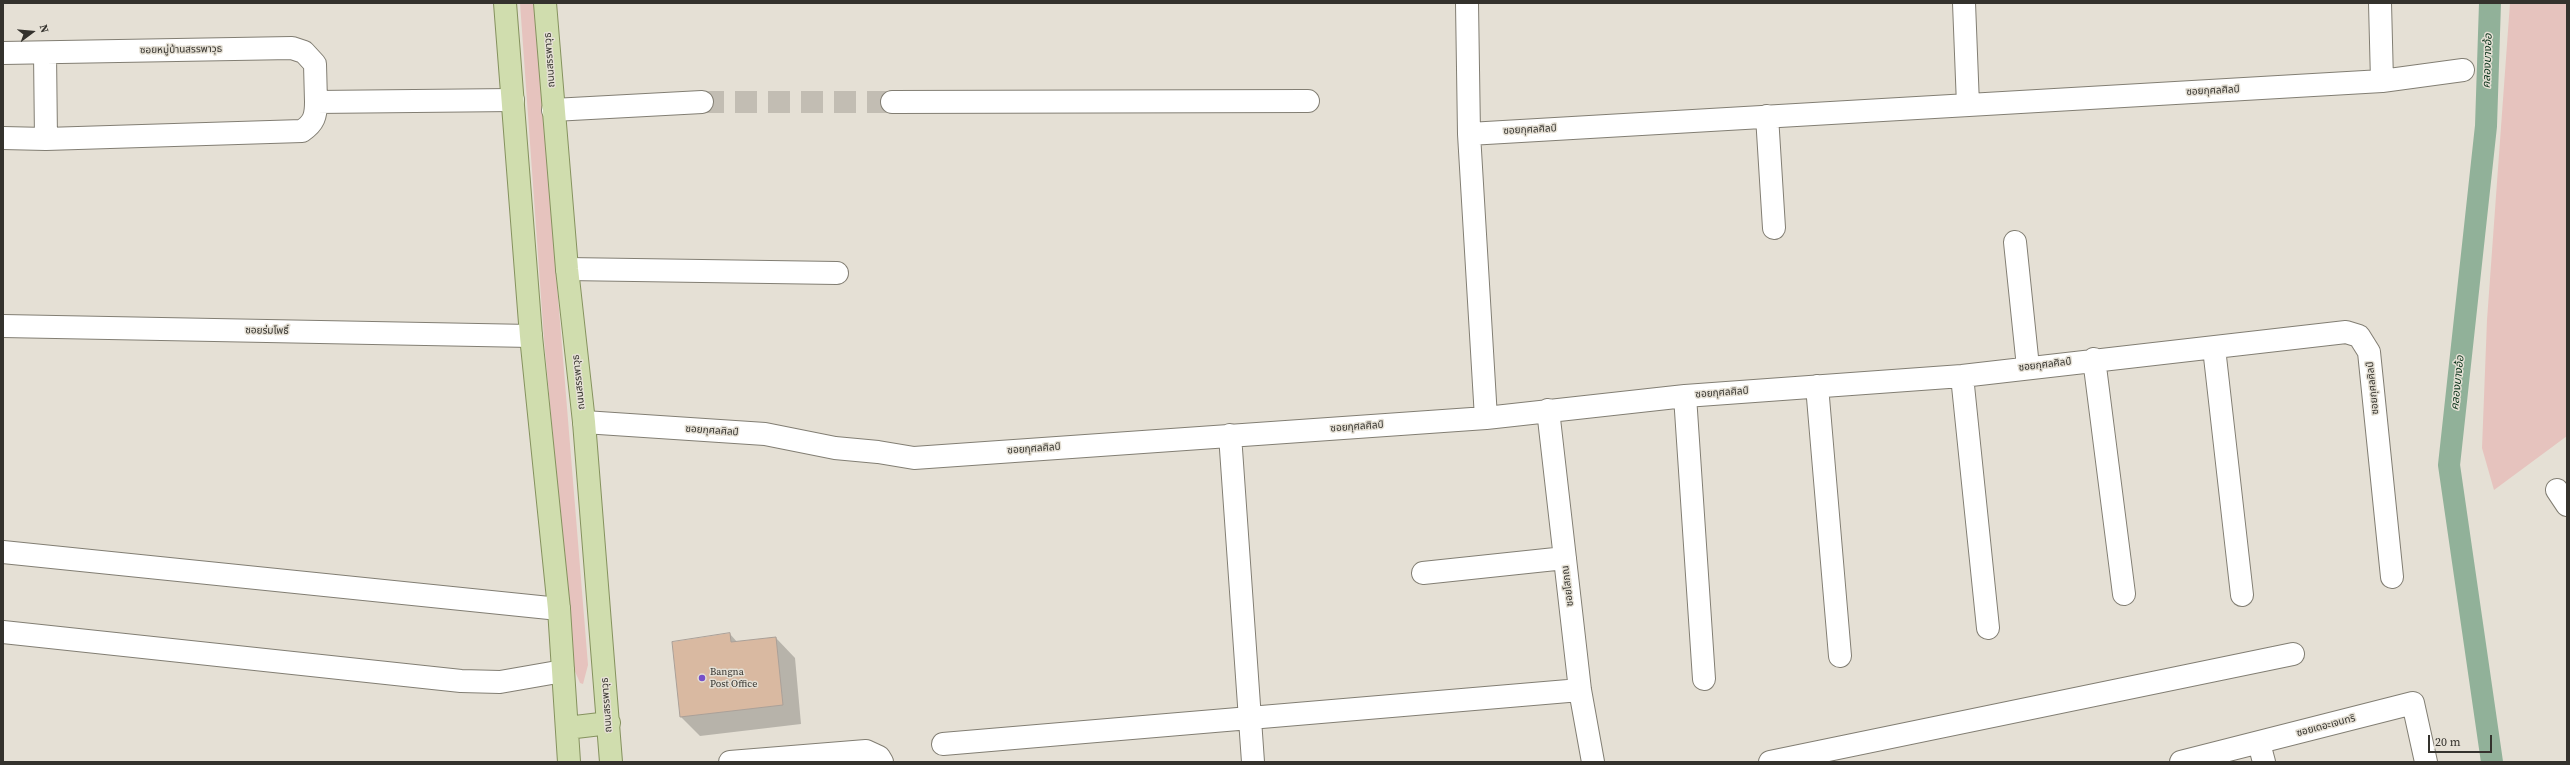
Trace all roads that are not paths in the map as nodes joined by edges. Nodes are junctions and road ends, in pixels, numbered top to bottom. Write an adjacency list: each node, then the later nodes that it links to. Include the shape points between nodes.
1 (505, 3): 10 (main road)
2 (545, 3): 16 (main road, ถนนสรรพาวุธ)
3 (1467, 3): 18 (street)
4 (1964, 3): 15 (street)
5 (2380, 3): 9 (street)
6 (3, 53): 7 (street, ซอยหมู่บ้านสรรพาวุธ)
7 (45, 53): 12 (street, ซอยหมู่บ้านสรรพาวุธ, via 292,48 304,52 315,64); 20 (street)
8 (2463, 70): 9 (street, ซอยกุศลศิลป์)
9 (2382, 81): 15 (street, ซอยกุศลศิลป์)
10 (514, 100): 12 (street); 26 (main road)
11 (1308, 101): 14 (street)
12 (316, 102): 20 (street, ซอยหมู่บ้านสรรพาวุธ, via 316,114 312,125 302,130)
13 (702, 102): 16 (street)
14 (892, 102)
15 (1968, 105): 17 (street, ซอยกุศลศิลป์)
16 (553, 110): 23 (main road, ถนนสรรพาวุธ)
17 (1767, 116): 18 (street, ซอยกุศลศิลป์); 21 (street)
18 (1469, 134): 34 (street)
19 (3, 138): 20 (street, ซอยหมู่บ้านสรรพาวุธ)
20 (46, 139)
21 (1774, 228)
22 (2015, 242): 29 (street)
23 (567, 269): 24 (street); 35 (main road, ถนนสรรพาวุธ)
24 (837, 273)
25 (3, 326): 26 (street, ซอยร่มโพธิ์)
26 (531, 336): 43 (main road)
27 (2214, 348): 28 (street, ซอยกุศลศิลป์); 40 (street, ซอยกุศลศิลป์, via 2346,332 2359,336 2369,352); 42 (street)
28 (2094, 359): 29 (street, ซอยกุศลศิลป์); 41 (street)
29 (2028, 367): 30 (street, ซอยกุศลศิลป์)
30 (1962, 376): 31 (street, ซอยกุศลศิลป์); 44 (street)
31 (1817, 386): 32 (street, ซอยกุศลศิลป์); 47 (street)
32 (1685, 396): 33 (street, ซอยกุศลศิลป์); 49 (street)
33 (1548, 410): 34 (street, ซอยกุศลศิลป์); 38 (street, ซอยโสภณ)
34 (1486, 418): 36 (street, ซอยกุศลศิลป์)
35 (584, 422): 36 (street, ซอยกุศลศิลป์, via 765,434 835,448 914,458); 52 (main road, ถนนสรรพาวุธ)
36 (1230, 435): 51 (street)
37 (3, 552): 43 (street)
38 (1565, 558): 39 (street); 50 (street, ซอยโสภณ)
39 (1423, 573)
40 (2392, 577)
41 (2124, 594)
42 (2242, 594)
43 (559, 609): 48 (main road)
44 (1988, 628)
45 (3, 632): 48 (street, via 461,681 500,682)
46 (2293, 654): 62 (street)
47 (1840, 656)
48 (563, 671): 53 (main road)
49 (1704, 679)
50 (1580, 690): 51 (street); 61 (street, ซอยโสภณ)
51 (1250, 720): 54 (street); 60 (street)
52 (609, 723): 53 (main road); 57 (main road, ถนนสรรพาวุธ)
53 (567, 728): 56 (main road)
54 (943, 744)
55 (2261, 753): 63 (street, ซอยเดอะเจนทริ); 64 (street, ซอยเดอะเจนทริ, via 2413,703)
56 (569, 762)
57 (611, 762)
58 (730, 762): 59 (street, via 866,751 879,756)
59 (882, 762)
60 (1253, 762)
61 (1593, 762)
62 (1770, 762)
63 (2181, 762)
64 (2426, 762)

